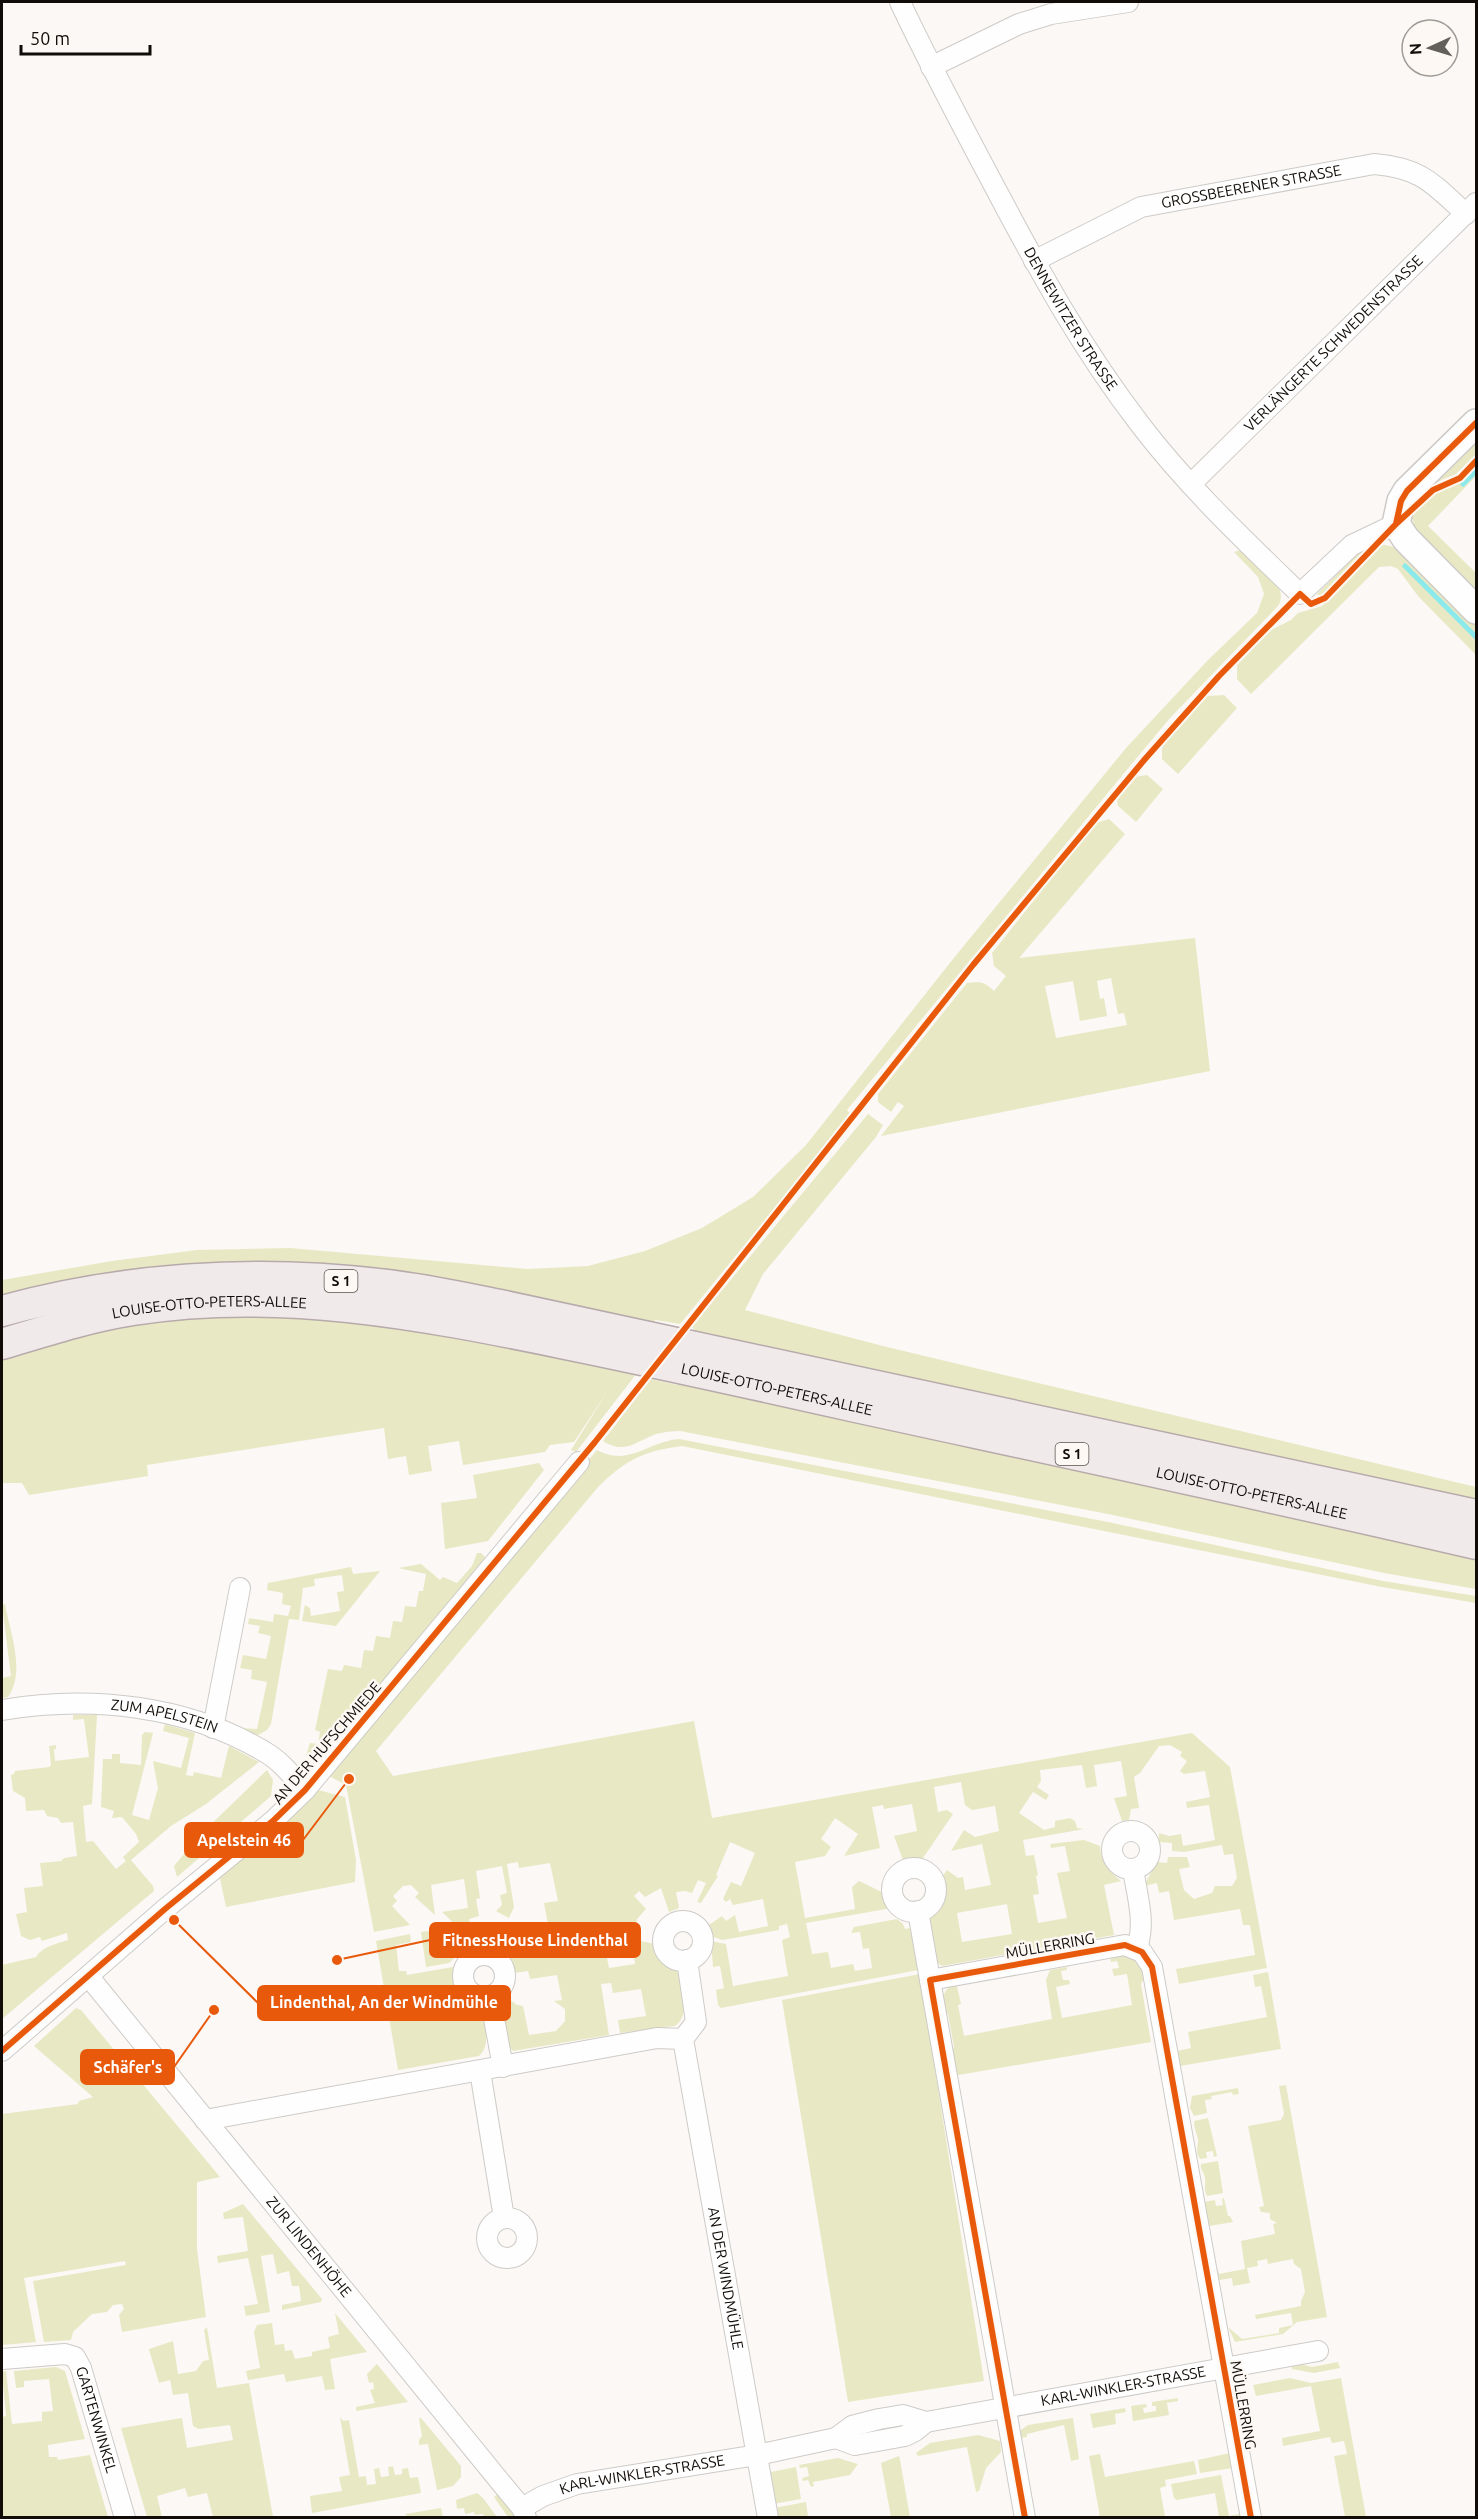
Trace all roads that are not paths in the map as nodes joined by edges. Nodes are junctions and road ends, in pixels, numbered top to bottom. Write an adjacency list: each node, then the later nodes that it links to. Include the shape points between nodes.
1 (900, 2): 3 (street, DENNEWITZER STRASSE)
2 (1128, 2): 3 (street, via 1019,24)
3 (931, 67): 5 (street, DENNEWITZER STRASSE)
4 (1471, 208): 5 (street, GROSSBEERENER STRASSE, via 1427,178 1399,166 1374,164 1141,207); 7 (street, VERLÄNGERTE SCHWEDENSTRASSE)
5 (1034, 261): 7 (street, DENNEWITZER STRASSE, via 1094,361 1139,424)
6 (1476, 423): 8 (street, via 1407,491)
7 (1191, 484): 8 (street, DENNEWITZER STRASSE, via 1300,594 1352,545)
8 (1396, 524): 9 (street)
9 (1476, 610)
10 (2, 1311): 12 (main road, LOUISE-OTTO-PETERS-ALLEE / S 1, via 121,1286 232,1278 378,1283 440,1293)
11 (2, 1344): 12 (main road, LOUISE-OTTO-PETERS-ALLEE / S 1, via 132,1310 226,1302 290,1302 375,1308)
12 (666, 1352): 14 (main road, LOUISE-OTTO-PETERS-ALLEE / S 1); 15 (main road, LOUISE-OTTO-PETERS-ALLEE / S 1)
13 (579, 1462): 19 (street, AN DER HUFSCHMIEDE)
14 (1476, 1515)
15 (1476, 1544)
16 (240, 1588): 18 (street)
17 (2, 1710): 18 (street, ZUM APELSTEIN, via 63,1703 130,1706)
18 (213, 1728): 19 (street, ZUM APELSTEIN, via 267,1752)
19 (305, 1790): 24 (street, AN DER HUFSCHMIEDE)
20 (1133, 1869): 22 (street, via 1142,1924)
21 (918, 1911): 25 (street)
22 (1137, 1948): 25 (street, MÜLLERRING, via 1118,1946); 35 (street, MÜLLERRING, via 1152,1967)
23 (687, 1960): 27 (street, via 696,2022)
24 (89, 1977): 28 (street, AN DER HUFSCHMIEDE); 31 (street, ZUR LINDENHÖHE)
25 (930, 1980): 36 (street)
26 (490, 1996): 29 (street)
27 (683, 2039): 29 (street, via 657,2038); 37 (street, AN DER WINDMÜHLE)
28 (2, 2051)
29 (503, 2067): 30 (street)
30 (480, 2071): 31 (street); 32 (street)
31 (205, 2120): 38 (street, ZUR LINDENHÖHE)
32 (504, 2218)
33 (1318, 2351): 35 (street, KARL-WINKLER-STRASSE)
34 (2, 2359): 39 (street, GARTENWINKEL, via 65,2354 75,2357)
35 (1225, 2369): 36 (street, KARL-WINKLER-STRASSE); 42 (street, MÜLLERRING)
36 (1005, 2408): 37 (street, KARL-WINKLER-STRASSE, via 926,2422 903,2415 879,2419 852,2426 837,2438); 41 (street)
37 (757, 2455): 38 (street, KARL-WINKLER-STRASSE, via 577,2484 543,2496); 40 (street, AN DER WINDMÜHLE)
38 (524, 2513)
39 (126, 2517)
40 (768, 2517)
41 (1024, 2517)
42 (1251, 2517)

